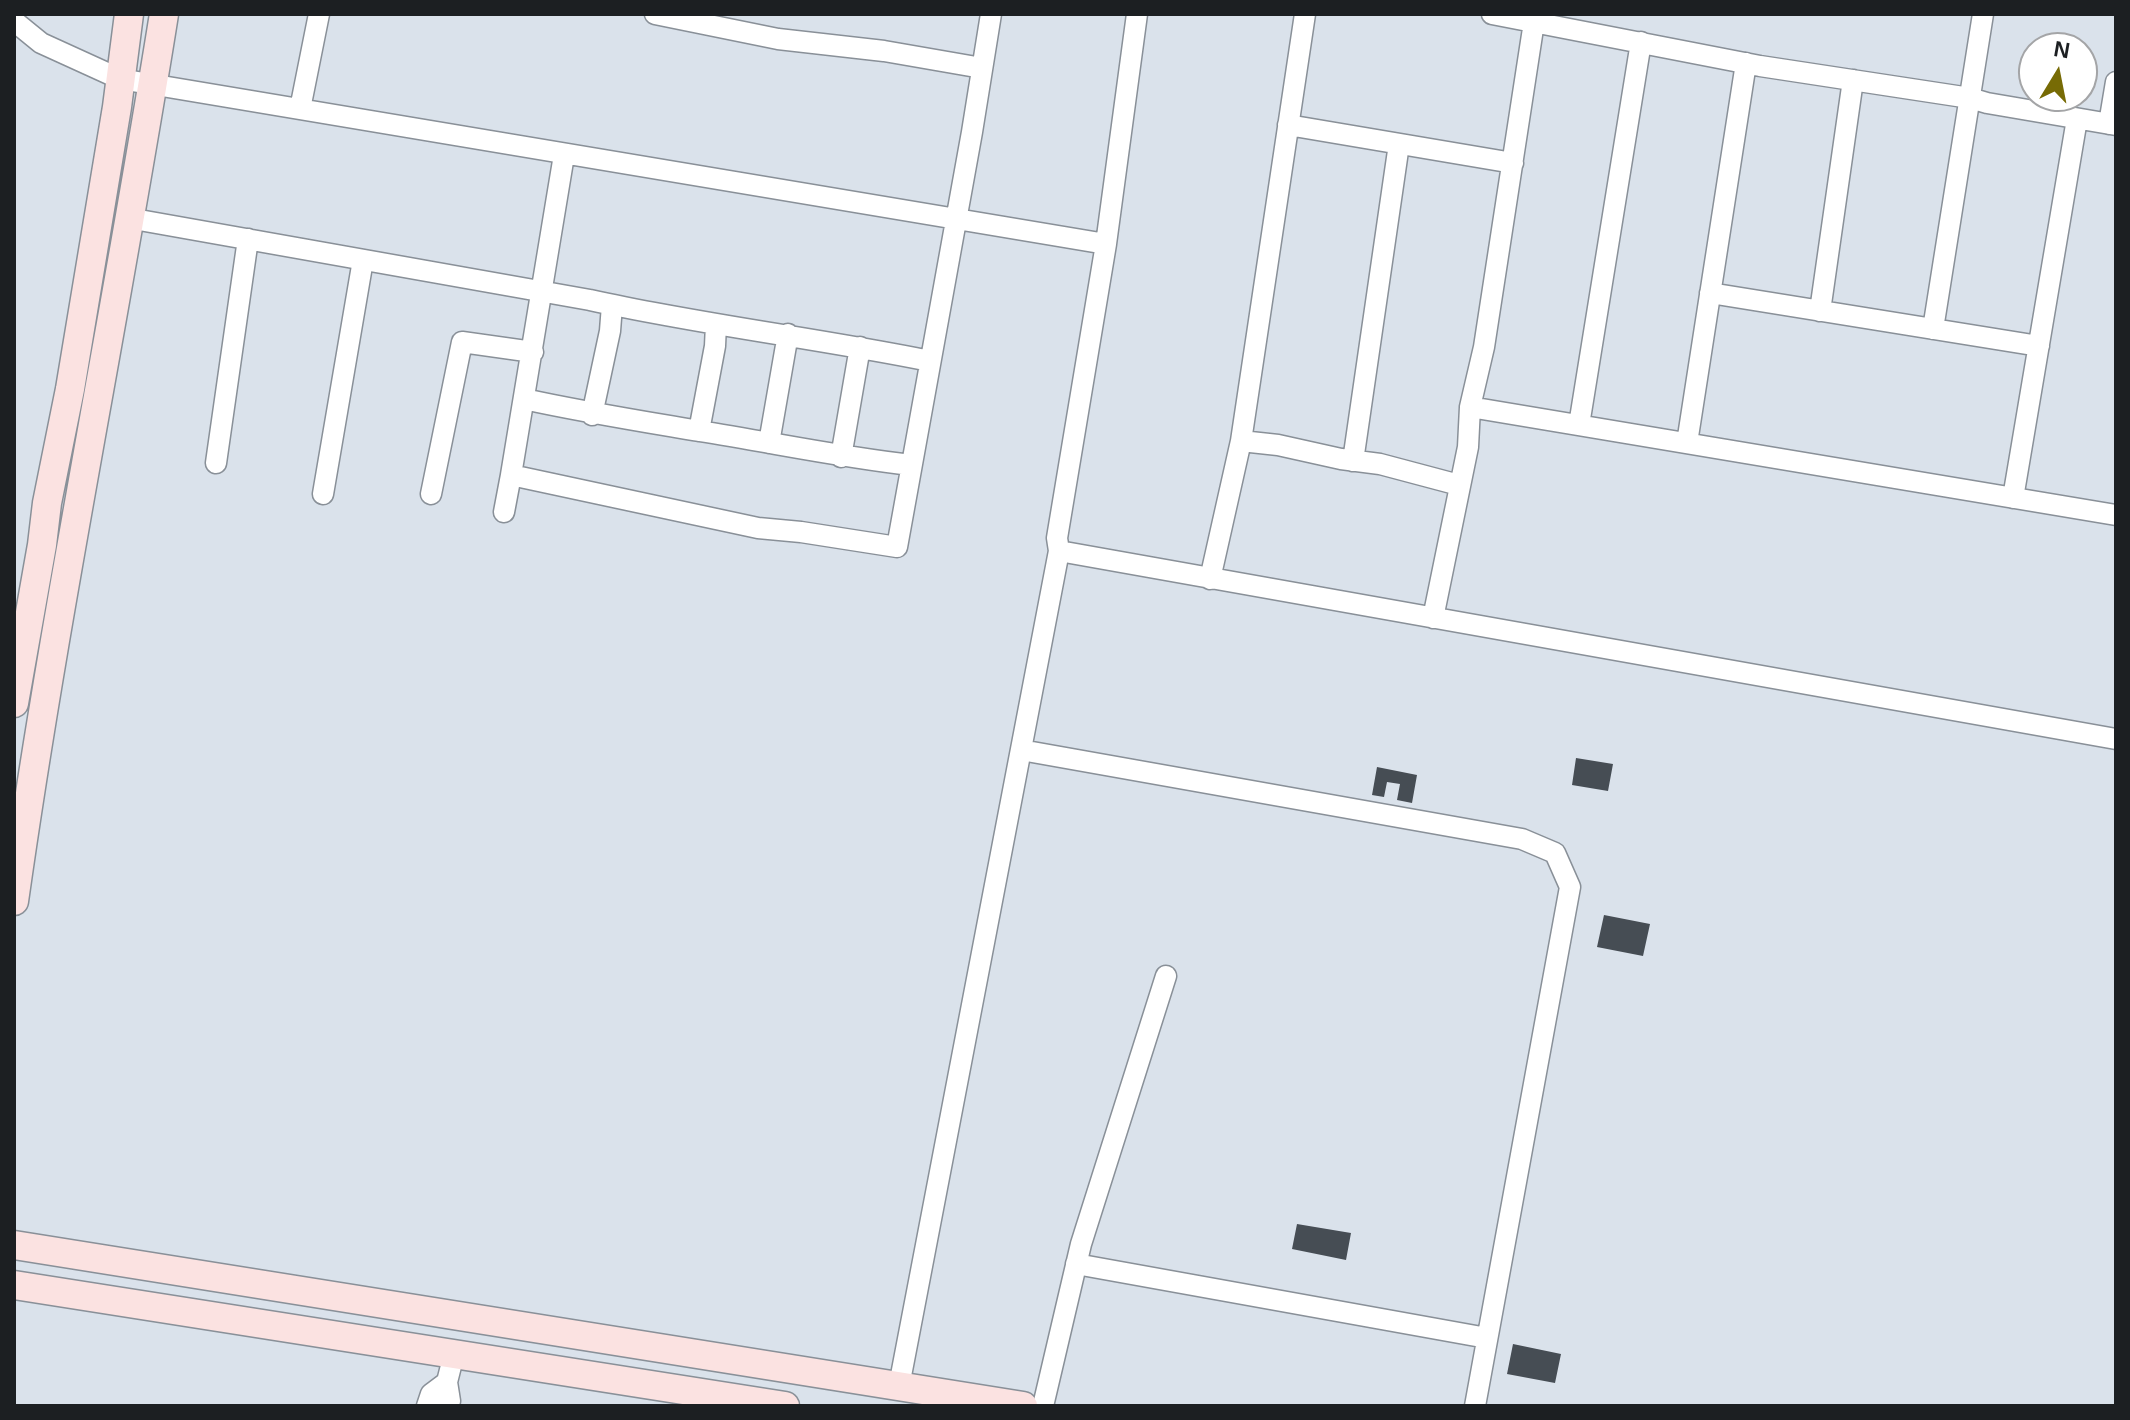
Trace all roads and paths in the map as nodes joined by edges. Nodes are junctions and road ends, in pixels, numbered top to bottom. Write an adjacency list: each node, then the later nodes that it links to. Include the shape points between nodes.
1 (129, 14): 15 (street)
2 (164, 14): 18 (street)
3 (319, 14): 20 (street)
4 (655, 14): 14 (street, via 778,39)
5 (991, 14): 14 (street)
6 (1137, 14): 30 (street)
7 (1305, 14): 22 (street)
8 (1492, 14): 11 (street)
9 (1983, 14): 19 (street)
10 (14, 21): 15 (street, via 41,43)
11 (1534, 22): 12 (street); 26 (street)
12 (1641, 42): 13 (street); 46 (street)
13 (1746, 63): 16 (street); 33 (street)
14 (982, 68): 28 (street)
15 (120, 79): 18 (street); 65 (street)
16 (1853, 80): 19 (street); 35 (street)
17 (2116, 82): 23 (street)
18 (151, 85): 20 (street); 27 (street)
19 (1970, 98): 21 (street); 37 (street)
20 (300, 109): 25 (street)
21 (2077, 119): 23 (street); 39 (street)
22 (1288, 125): 24 (street); 48 (street)
23 (2113, 125)
24 (1399, 144): 26 (street); 52 (street)
25 (564, 155): 28 (street); 32 (street)
26 (1513, 163): 44 (street)
27 (128, 218): 29 (street); 68 (street)
28 (955, 220): 30 (street); 42 (street)
29 (248, 239): 31 (street); 53 (street)
30 (1106, 244): 62 (street)
31 (363, 260): 32 (street); 57 (street)
32 (542, 292): 34 (street); 41 (street)
33 (1710, 293): 35 (street); 50 (street)
34 (612, 305): 36 (street); 45 (street)
35 (1820, 311): 37 (street)
36 (716, 324): 38 (street); 47 (street)
37 (1933, 329): 39 (street)
38 (788, 334): 40 (street); 49 (street)
39 (2039, 346): 59 (street)
40 (860, 347): 42 (street); 51 (street)
41 (533, 352): 43 (street); 58 (street, via 462,342)
42 (930, 361): 54 (street)
43 (524, 399): 45 (street); 55 (street)
44 (1470, 407): 46 (street); 56 (street)
45 (592, 415): 47 (street)
46 (1579, 425): 50 (street)
47 (699, 431): 49 (street)
48 (1241, 441): 52 (street); 63 (street)
49 (769, 443): 51 (street)
50 (1687, 443): 59 (street)
51 (841, 457): 54 (street)
52 (1353, 461): 56 (street)
53 (216, 463)
54 (911, 465): 55 (street, via 897,547 758,528)
55 (511, 475): 60 (street)
56 (1459, 485): 64 (street)
57 (323, 494)
58 (431, 494)
59 (2013, 498): 61 (street)
60 (504, 512)
61 (2116, 515)
62 (1059, 551): 63 (street); 67 (street)
63 (1210, 579): 64 (street)
64 (1433, 618): 66 (street)
65 (14, 703)
66 (2116, 739)
67 (1021, 750): 73 (street, via 1522,839 1555,853 1570,887); 75 (street)
68 (14, 901)
69 (1166, 976): 71 (street)
70 (14, 1245): 75 (street)
71 (1076, 1264): 73 (street); 80 (street)
72 (14, 1285): 74 (street)
73 (1487, 1338): 81 (street)
74 (454, 1354): 76 (street); 78 (street)
75 (899, 1386): 79 (street)
76 (448, 1396): 77 (street, via 431,1394)
77 (427, 1406)
78 (785, 1406)
79 (1023, 1406)
80 (1043, 1406)
81 (1475, 1406)

